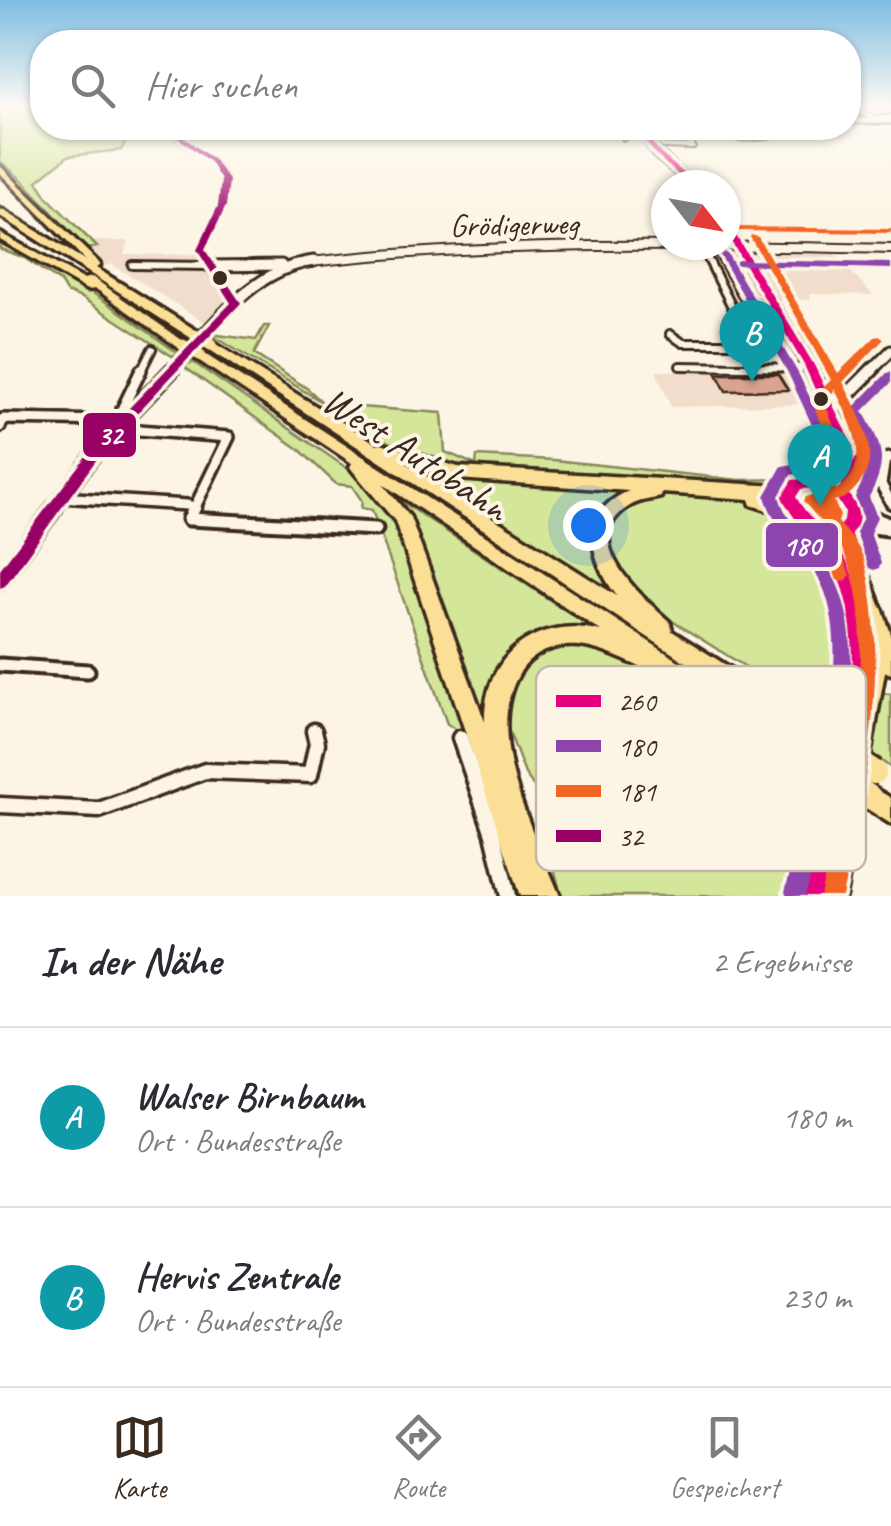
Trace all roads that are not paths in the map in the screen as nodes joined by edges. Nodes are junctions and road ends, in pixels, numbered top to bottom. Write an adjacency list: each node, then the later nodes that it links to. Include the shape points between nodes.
1 (193, 148): 15 (street, via 226,180 222,206 202,246)
2 (653, 148): 4 (main road)
3 (0, 168): 16 (highway)
4 (677, 170)
5 (0, 212): 16 (highway, West Autobahn)
6 (0, 221): 16 (highway, West Autobahn)
7 (0, 236): 16 (highway)
8 (741, 246): 11 (street, Grödigerweg)
9 (651, 247): 13 (street, Grödigerweg, via 420,251)
10 (741, 249): 22 (main road)
11 (891, 249)
12 (708, 260): 18 (street, via 750,343 683,343)
13 (290, 264): 15 (street, Grödigerweg); 17 (street, Grödigerweg)
14 (132, 265): 15 (street)
15 (210, 266): 17 (street)
16 (112, 290): 26 (highway, West Autobahn, bridge)
17 (236, 303): 24 (street, Grödigerweg)
18 (670, 334)
19 (152, 349): 24 (street)
20 (891, 351): 23 (street)
21 (680, 366): 22 (street)
22 (812, 371): 23 (main road); 28 (main road, via 848,455)
23 (842, 401): 33 (main road, via 861,458)
24 (114, 425): 25 (street, via 3,419); 30 (street, Grödigerweg); 32 (street, via 230,437)
25 (0, 426)
26 (348, 444): 29 (highway, via 458,472); 39 (highway, West Autobahn); 57 (highway, via 402,517)
27 (891, 458): 31 (street, via 885,459 880,484)
28 (821, 485): 29 (main road, via 801,483); 33 (main road)
29 (790, 492): 34 (main road)
30 (60, 497): 32 (street); 37 (street, Grödigerweg)
31 (891, 503)
32 (194, 507): 35 (street, via 193,520)
33 (846, 514): 34 (main road); 36 (street); 36 (street); 38 (main road)
34 (802, 518): 39 (highway, via 760,500 668,491 636,495 611,510 601,536 606,562); 44 (main road, via 844,574 857,613)
35 (376, 528)
36 (891, 528)
37 (0, 581)
38 (874, 615): 40 (highway); 47 (main road, via 877,666)
39 (683, 662): 42 (highway, West Autobahn, bridge); 43 (highway, West Autobahn, bridge); 52 (highway, via 571,636 534,645 508,670 495,706 496,745)
40 (891, 664)
41 (0, 665): 45 (street)
42 (688, 666)
43 (690, 666)
44 (859, 666)
45 (88, 670)
46 (314, 731): 50 (street, via 310,775 206,771 99,810)
47 (866, 734)
48 (460, 738): 56 (street)
49 (866, 796): 51 (highway, West Autobahn, bridge)
50 (0, 805)
51 (891, 812)
52 (536, 869)
53 (537, 871): 58 (highway)
54 (819, 871): 59 (main road)
55 (838, 871): 60 (main road)
56 (508, 896)
57 (533, 896)
58 (546, 896)
59 (813, 896)
60 (833, 896)

